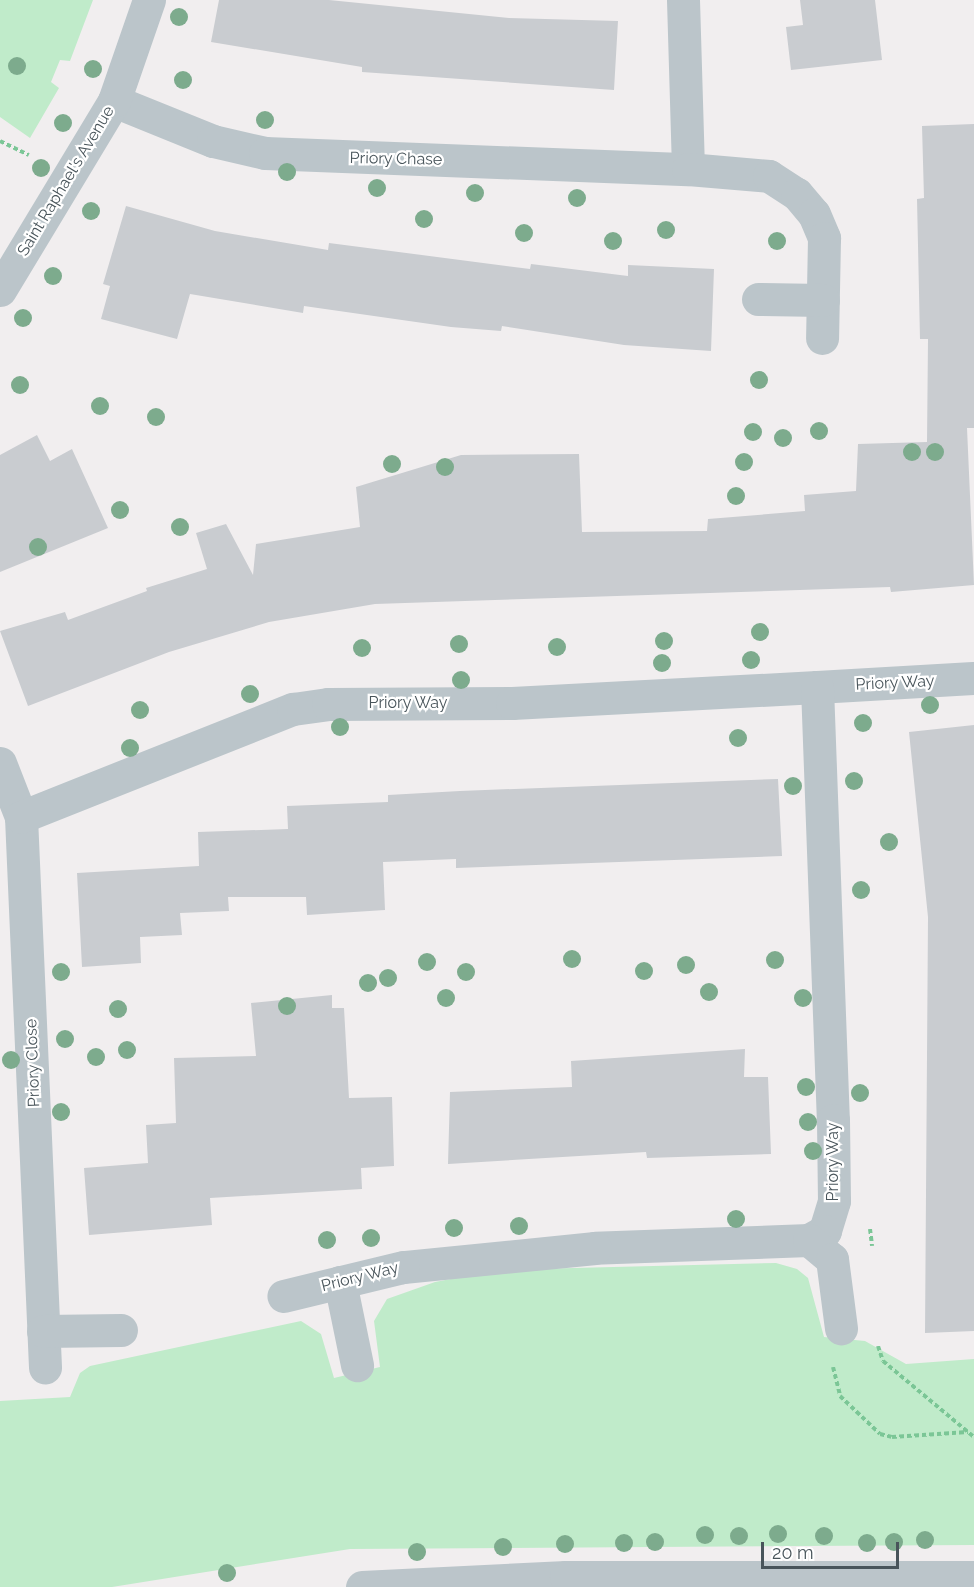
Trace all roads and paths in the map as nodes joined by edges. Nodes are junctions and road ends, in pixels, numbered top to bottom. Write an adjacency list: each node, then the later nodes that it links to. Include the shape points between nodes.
1 (149, 0): 3 (street, Saint Raphael's Avenue)
2 (683, 0): 6 (street)
3 (114, 101): 6 (street, Priory Chase, via 213,141 265,153); 7 (street, Saint Raphael's Avenue)
4 (0, 141): 5 (path)
5 (29, 155)
6 (688, 169): 9 (street, Priory Chase, via 769,176 797,194 814,214 824,238)
7 (0, 290)
8 (758, 300): 9 (street)
9 (823, 300): 10 (street, Priory Chase)
10 (822, 338)
11 (973, 678): 12 (street, Priory Way)
12 (817, 687): 14 (street, Priory Way, via 512,703 328,704 292,709); 15 (street, Priory Way, via 834,1201 825,1231)
13 (0, 763): 14 (street, Priory Close)
14 (21, 818): 20 (street, Priory Close)
15 (809, 1240): 16 (street, Priory Way, via 574,1250 403,1267); 18 (street, via 832,1259)
16 (340, 1282): 17 (street, Priory Way); 21 (street)
17 (283, 1296)
18 (841, 1328): 23 (path, via 834,1355 836,1389 870,1427 892,1437)
19 (121, 1330): 20 (street)
20 (43, 1331): 22 (street, Priory Close)
21 (357, 1365)
22 (45, 1367)
23 (968, 1432)
24 (974, 1577): 25 (street, via 566,1577)
25 (362, 1587)

